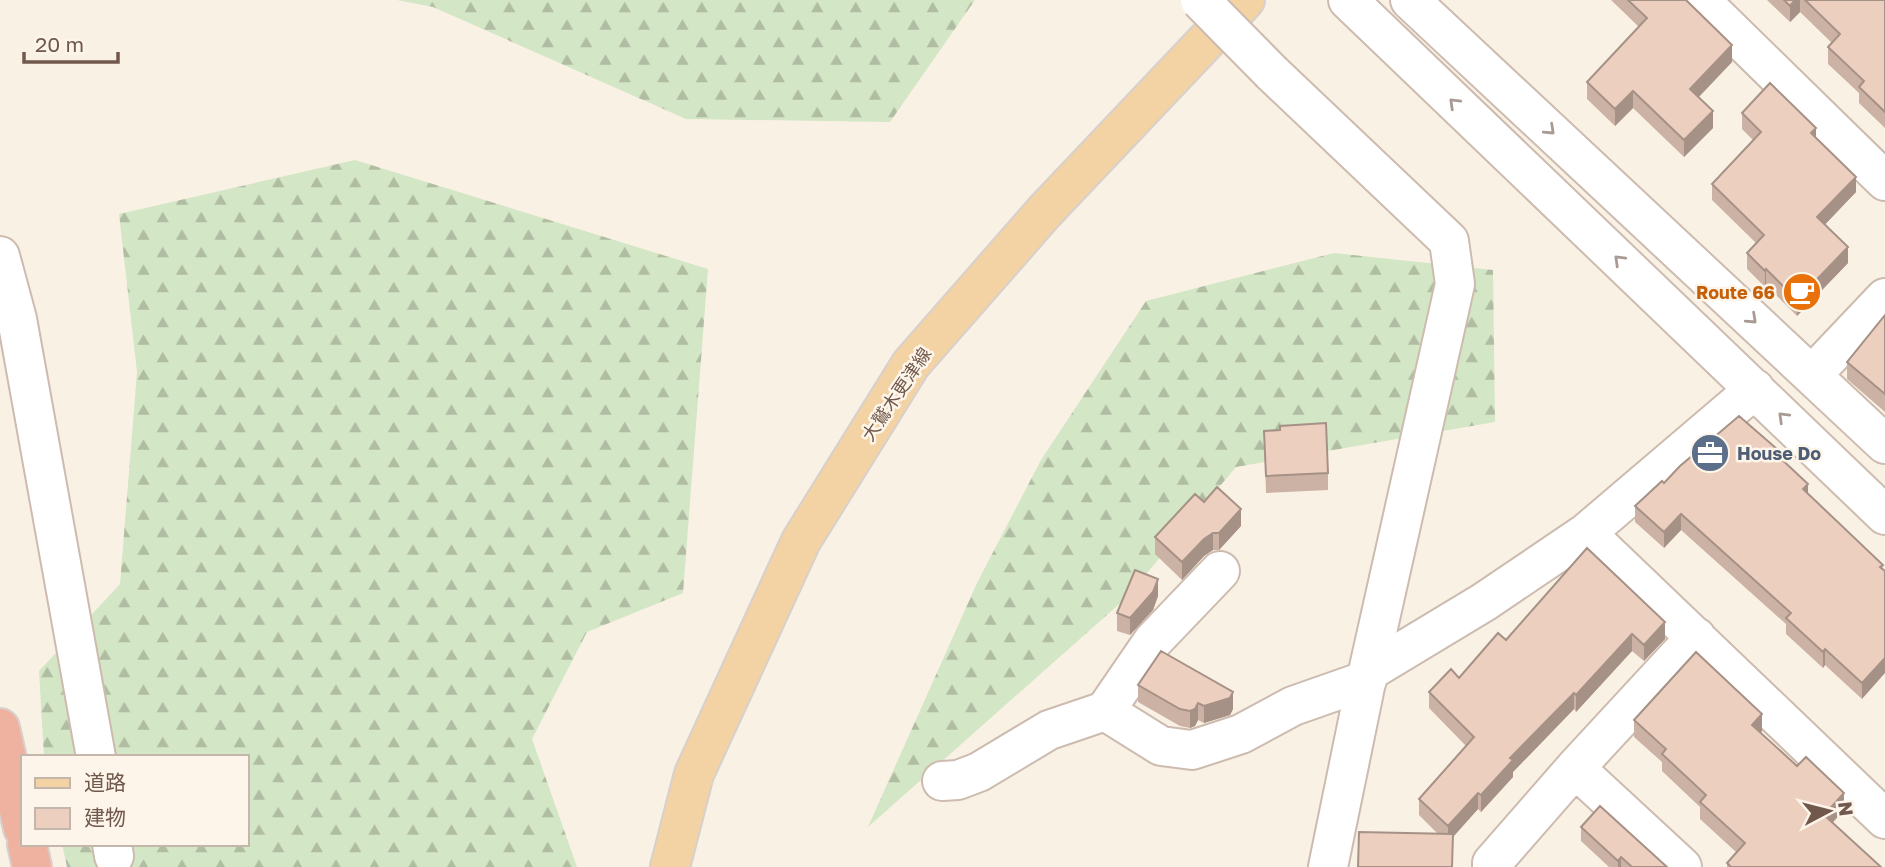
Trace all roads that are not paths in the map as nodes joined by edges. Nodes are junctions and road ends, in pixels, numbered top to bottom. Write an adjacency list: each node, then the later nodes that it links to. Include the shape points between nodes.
1 (1199, 0): 16 (street, bridge, via 1449,241 1455,284)
2 (1245, 0): 26 (main road, 大鷲木更津線, via 1045,211 911,364 801,541 694,774)
3 (1348, 0): 10 (street, one-way to 3)
4 (1410, 0): 9 (street, one-way to 9)
5 (1700, 0): 6 (street)
6 (1885, 181)
7 (0, 256): 19 (street, via 17,319)
8 (1880, 307): 9 (street)
9 (1812, 375): 11 (street)
10 (1755, 389): 12 (street, one-way to 10); 13 (street)
11 (1885, 443)
12 (1885, 516)
13 (1586, 533): 15 (street); 16 (street)
14 (1220, 570): 17 (street, via 1153,641)
15 (1696, 637): 20 (street); 23 (street)
16 (1368, 676): 17 (street, via 1293,706 1241,734 1192,750 1161,746); 27 (street)
17 (1105, 711): 21 (street, via 1049,730 979,772)
18 (0, 728): 22 (highway)
19 (96, 755)
20 (1575, 768): 28 (street); 29 (street)
21 (942, 781)
22 (21, 819)
23 (1885, 819)
24 (27, 846): 25 (highway)
25 (32, 867)
26 (670, 867)
27 (1328, 867)
28 (1492, 867)
29 (1682, 867)

